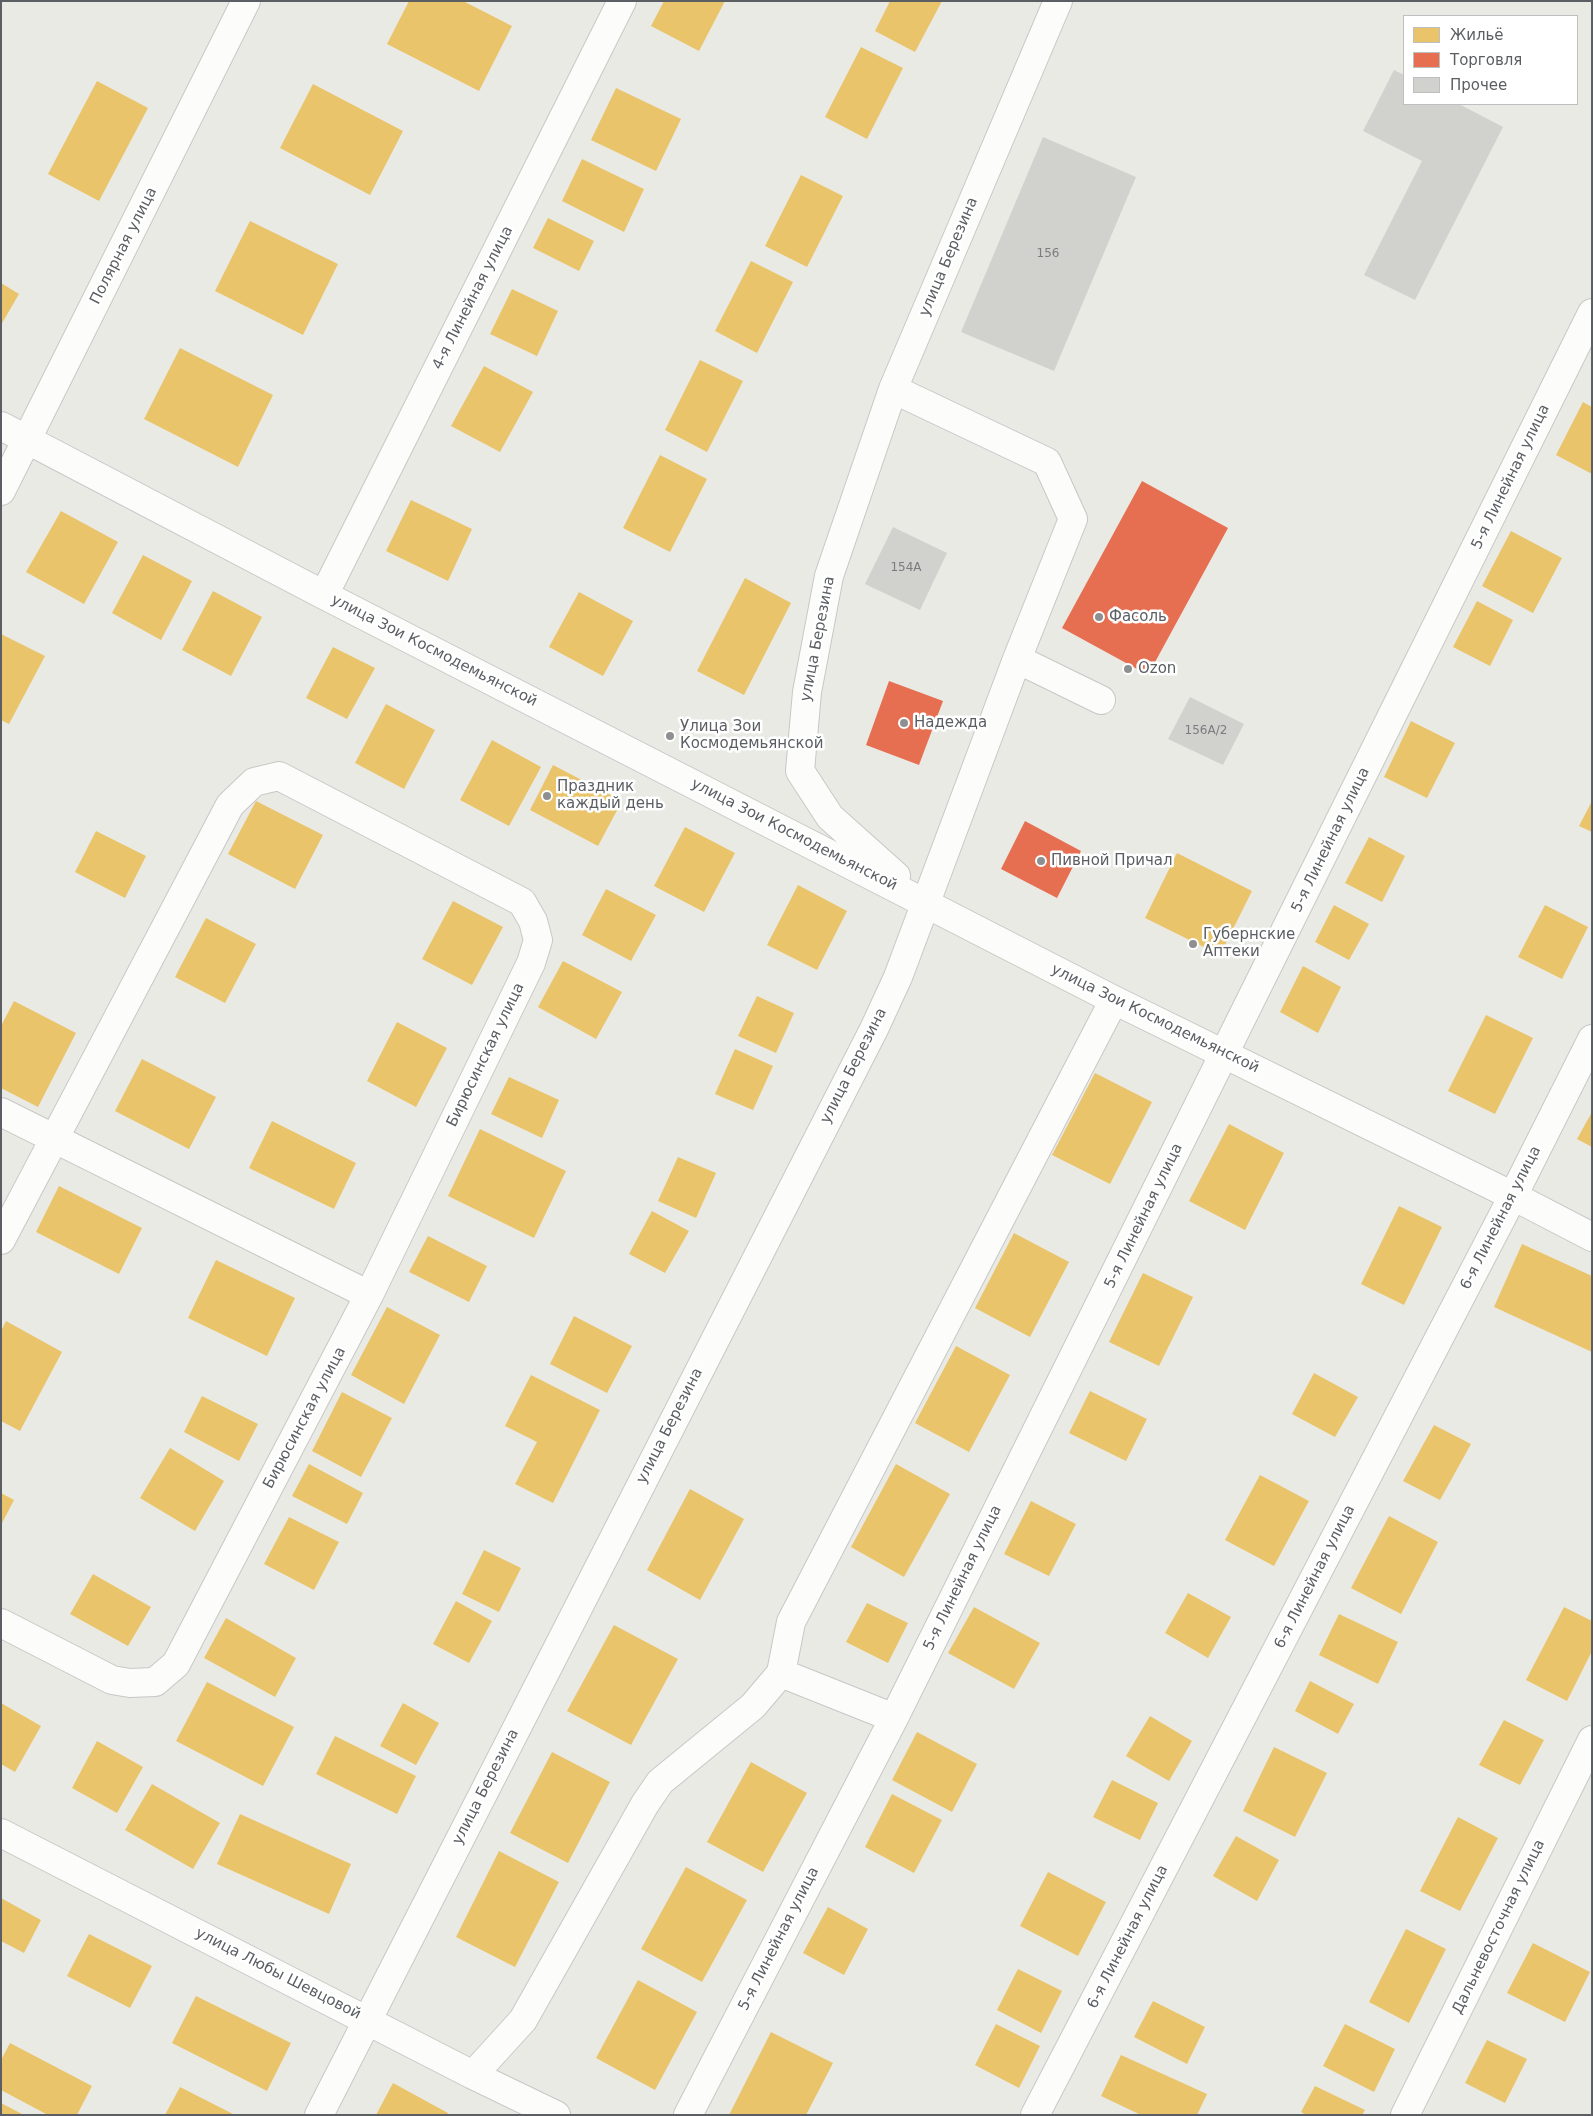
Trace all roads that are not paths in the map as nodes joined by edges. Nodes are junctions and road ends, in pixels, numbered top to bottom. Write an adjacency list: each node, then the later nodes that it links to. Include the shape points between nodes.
1 (246, 1): 7 (street, Полярная улица)
2 (622, 1): 9 (street, 4-я Линейная улица)
3 (1058, 1): 5 (street, улица Березина)
4 (1592, 313): 15 (street, 5-я Линейная улица)
5 (893, 389): 10 (street, via 1047,462 1073,519); 12 (street, улица Березина, via 829,576 807,692 800,771 830,817)
6 (1, 426): 7 (street, улица Зои Космодемьянской)
7 (27, 439): 8 (street, Полярная улица); 9 (street, улица Зои Космодемьянской)
8 (1, 490)
9 (324, 595): 12 (street, улица Зои Космодемьянской)
10 (1017, 659): 11 (street); 12 (street)
11 (1101, 700)
12 (925, 902): 13 (street, улица Зои Космодемьянской); 27 (street, улица Березина, via 898,977 874,1029)
13 (1114, 1000): 15 (street, улица Зои Космодемьянской); 23 (street, via 791,1622)
14 (1592, 1039): 18 (street, 6-я Линейная улица)
15 (1225, 1054): 18 (street, улица Зои Космодемьянской); 24 (street, 5-я Линейная улица)
16 (1, 1112): 17 (street)
17 (54, 1138): 20 (street, Бирюсинская улица); 21 (street); 21 (street, Бирюсинская улица, via 230,805 254,782 279,776 522,902 533,920 538,940 531,963)
18 (1513, 1196): 19 (street, улица Зои Космодемьянской); 32 (street, 6-я Линейная улица)
19 (1592, 1237)
20 (1, 1240)
21 (369, 1294): 22 (street, Бирюсинская улица, via 176,1664 155,1682 112,1680)
22 (1, 1623)
23 (781, 1673): 24 (street); 28 (street, via 753,1706 660,1782 523,2020)
24 (894, 1718): 31 (street, 5-я Линейная улица)
25 (1592, 1740): 33 (street, Дальневосточная улица)
26 (1, 1833): 27 (street, улица Любы Шевцовой)
27 (367, 2019): 28 (street, улица Любы Шевцовой); 29 (street, улица Березина)
28 (473, 2075): 30 (street, улица Любы Шевцовой)
29 (319, 2115)
30 (556, 2115)
31 (688, 2115)
32 (1035, 2115)
33 (1405, 2115)

